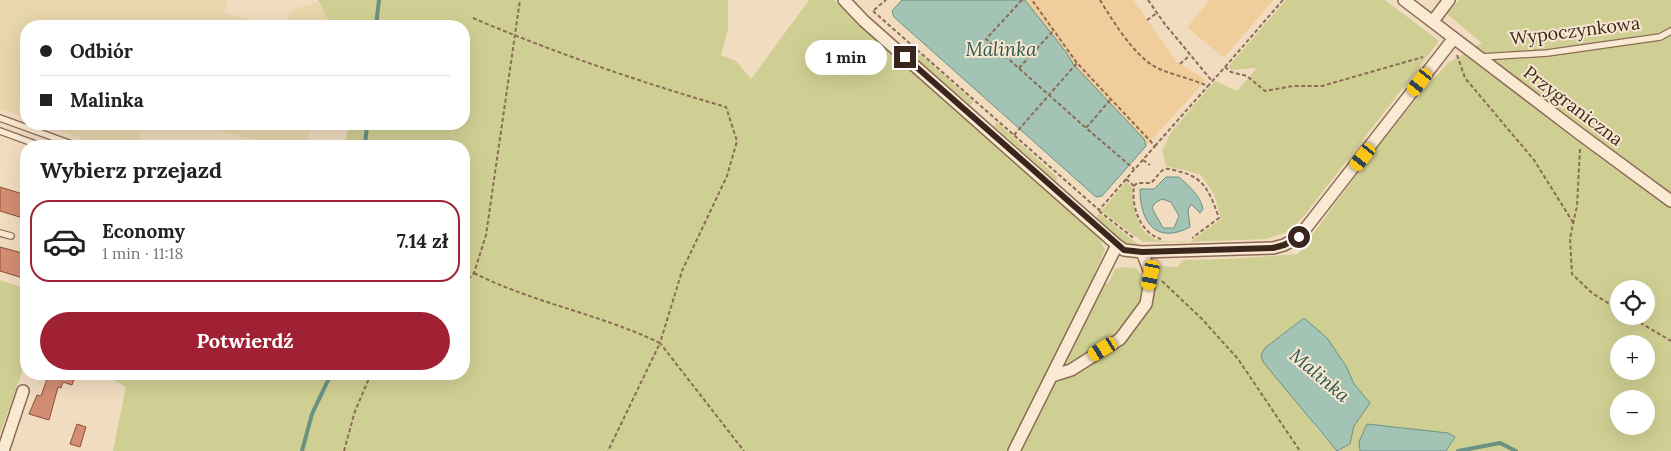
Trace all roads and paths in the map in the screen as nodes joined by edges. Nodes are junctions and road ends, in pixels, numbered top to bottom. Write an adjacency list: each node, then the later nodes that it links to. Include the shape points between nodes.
1 (520, 0): 19 (path)
2 (844, 0): 15 (street)
3 (886, 0): 11 (path)
4 (1022, 0): 27 (path, via 986,39)
5 (1032, 0): 17 (path)
6 (1100, 0): 29 (path, via 1114,23 1140,54 1156,67)
7 (1148, 0): 12 (path)
8 (1284, 0): 26 (path)
9 (1404, 0): 16 (street, Przygraniczna)
10 (1449, 0): 16 (street)
11 (873, 11): 15 (path); 38 (path)
12 (1157, 13): 14 (path); 22 (path)
13 (473, 18): 19 (path)
14 (1147, 20)
15 (864, 21): 49 (street)
16 (1433, 21): 20 (street, Przygraniczna)
17 (1053, 30): 24 (path); 27 (path)
18 (1671, 31): 23 (lane, Wypoczynkowa, via 1660,36 1565,50)
19 (515, 36): 57 (path, via 486,234); 63 (path, via 643,82 726,107 736,141 727,176 682,271)
20 (1454, 38): 21 (street); 23 (street, Przygraniczna); 50 (path, via 1465,78 1534,160)
21 (1443, 52): 26 (path, via 1322,86 1293,86 1265,91 1247,76 1231,72); 56 (street, via 1299,237 1273,248)
22 (1190, 55): 25 (path); 28 (path)
23 (1481, 57): 37 (street, Przygraniczna)
24 (1077, 63): 30 (path); 31 (path)
25 (1180, 64)
26 (1225, 66): 28 (path)
27 (1019, 68): 30 (path)
28 (1212, 81): 29 (path)
29 (1208, 86): 41 (path)
30 (1049, 95): 34 (path); 38 (path)
31 (1110, 100): 34 (path); 41 (path)
32 (0, 118): 33 (lane)
33 (20, 125)
34 (1086, 128): 44 (path)
35 (33, 130): 40 (lane)
36 (0, 131): 39 (lane)
37 (1580, 134): 47 (street, Przygraniczna); 50 (path)
38 (1014, 135): 48 (path)
39 (24, 140)
40 (60, 140)
41 (1155, 146): 42 (path)
42 (1143, 160): 43 (path); 44 (path)
43 (1150, 165)
44 (1135, 170): 45 (path)
45 (1126, 179): 46 (path); 48 (path)
46 (1134, 186): 53 (path, via 1135,210 1145,229 1157,238); 54 (path, via 1151,183 1162,171 1169,169 1191,174 1204,184 1219,218)
47 (1671, 201)
48 (1099, 210): 49 (path); 56 (path, via 1142,244)
49 (1090, 220): 55 (street)
50 (1574, 224): 60 (path, via 1570,238 1572,274)
51 (0, 233): 52 (lane)
52 (11, 236)
53 (1170, 240)
54 (1190, 240)
55 (1117, 245): 56 (street, via 1124,250); 64 (street)
56 (1142, 252): 58 (street)
57 (474, 273): 59 (path); 63 (path, via 502,288 628,328)
58 (1151, 275): 64 (street, via 1146,304 1120,339 1071,370); 72 (path, via 1183,300 1238,359)
59 (470, 277)
60 (1610, 304)
61 (1644, 325): 62 (path)
62 (1671, 341)
63 (660, 343): 69 (path); 70 (path)
64 (1052, 376): 71 (street)
65 (368, 380): 68 (path, via 355,411)
66 (23, 391): 67 (street)
67 (3, 451)
68 (344, 451)
69 (608, 451)
70 (744, 451)
71 (1014, 451)
72 (1300, 451)

